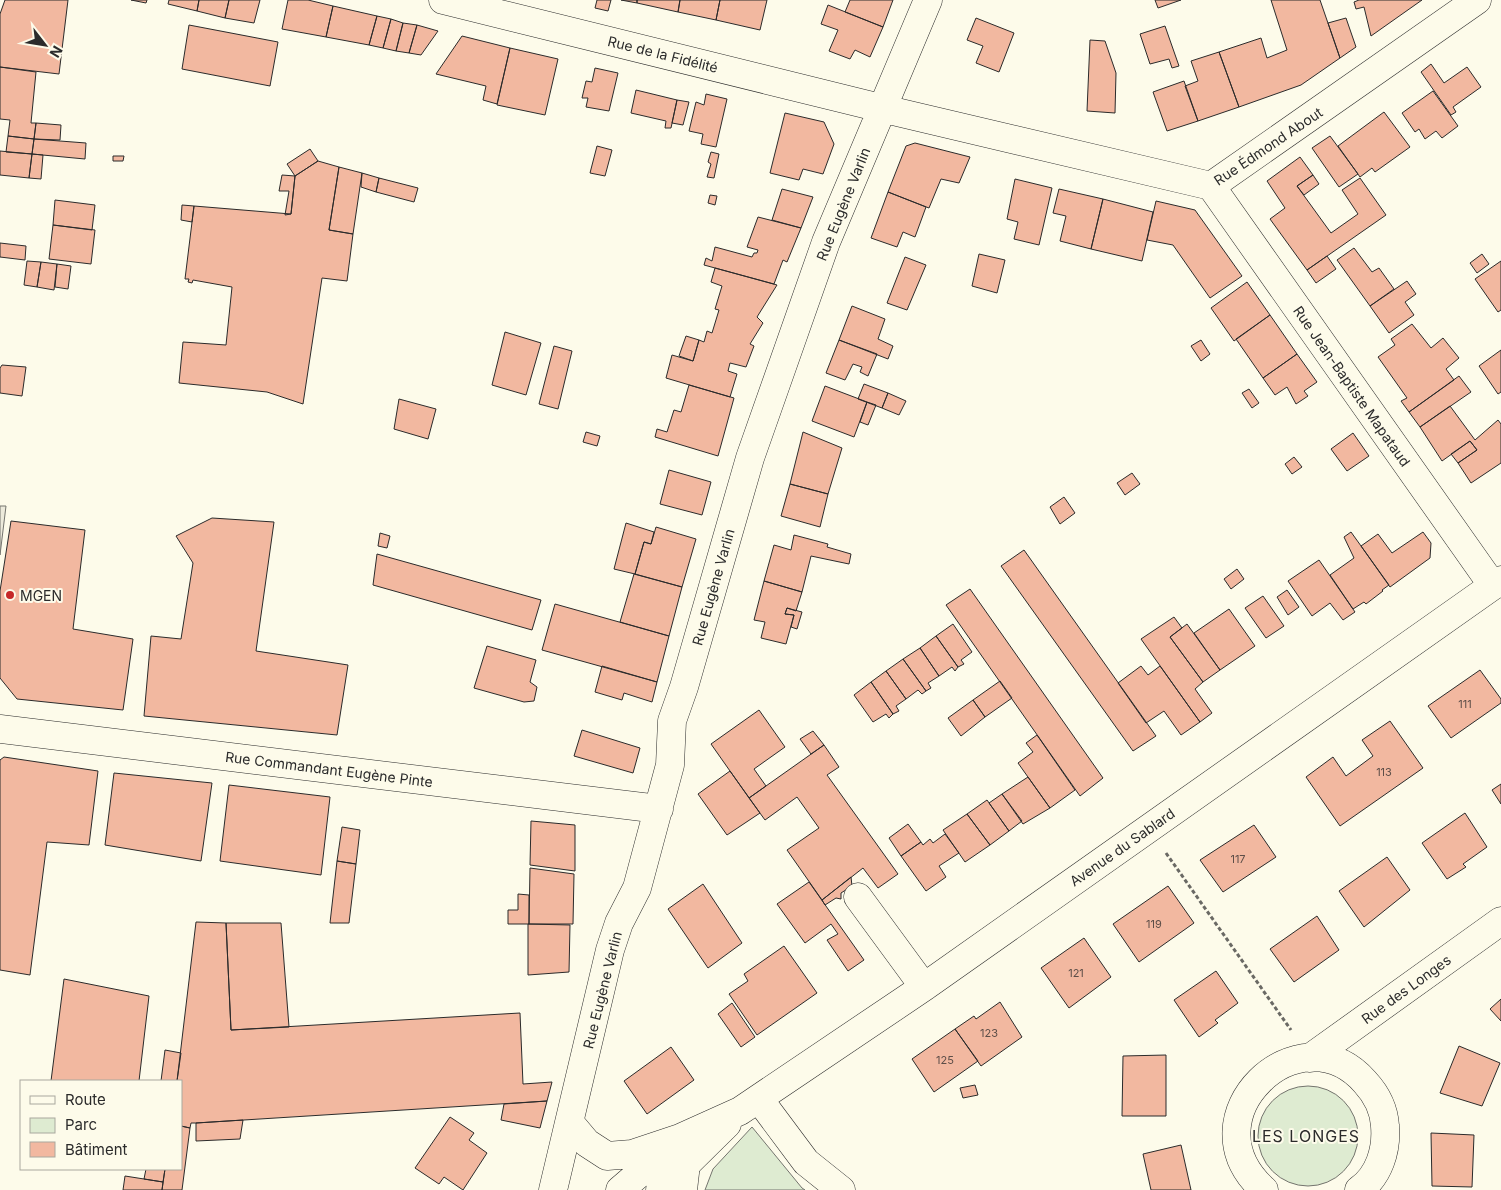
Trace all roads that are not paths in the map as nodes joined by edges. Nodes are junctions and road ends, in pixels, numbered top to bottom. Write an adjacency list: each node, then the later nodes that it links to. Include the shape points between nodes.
1 (444, 0): 4 (street, Rue de la Fidélité)
2 (928, 0): 4 (street, Rue Eugène Varlin)
3 (1478, 0): 5 (street, Rue Édmond About)
4 (883, 108): 5 (street, Rue Édmond About); 8 (street, Rue Eugène Varlin, via 826,242 750,458 672,721 670,765)
5 (1211, 186): 6 (street, Rue Jean-Baptiste Mapataud)
6 (1497, 583): 11 (street, Avenue du Sablard)
7 (0, 729): 8 (street, Rue Commandant Eugène Pinte)
8 (659, 809): 14 (street, Rue Eugène Varlin, via 637,888 619,923 610,950)
9 (858, 897): 11 (street)
10 (1501, 921): 12 (street, Rue des Longes)
11 (924, 987): 13 (street, Avenue du Sablard)
12 (1310, 1058): 20 (street, Rue des Longes, via 1287,1062 1266,1074 1249,1091 1239,1113 1236,1136 1241,1160 1253,1180); 21 (street, Rue des Longes, via 1335,1062 1358,1074 1375,1093 1385,1116 1386,1142 1379,1166)
13 (750, 1105): 15 (street, Avenue du Sablard); 19 (street, via 806,1162)
14 (571, 1124): 15 (street, Avenue du Sablard, via 586,1143 607,1156 632,1154); 16 (street, Rue Eugène Varlin)
15 (683, 1164): 17 (street, Avenue du Sablard); 18 (street, Avenue du Sablard)
16 (553, 1190)
17 (620, 1190)
18 (660, 1190)
19 (842, 1190)
20 (1264, 1190)
21 (1359, 1190)

